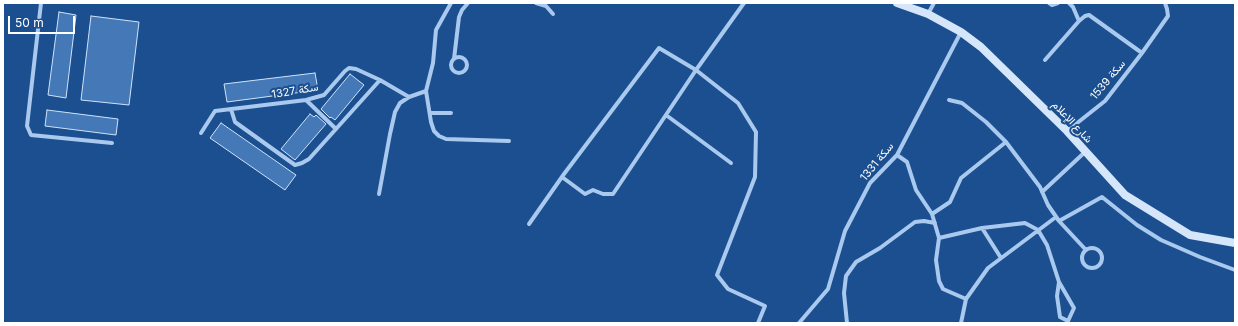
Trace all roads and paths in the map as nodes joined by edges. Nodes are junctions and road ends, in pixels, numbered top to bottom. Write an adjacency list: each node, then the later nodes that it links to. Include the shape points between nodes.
1 (41, 3): 34 (street, via 27,126 31,135)
2 (451, 3): 21 (street, via 436,30 433,63)
3 (468, 3): 17 (street, via 459,17)
4 (536, 3): 12 (street, via 546,6)
5 (744, 3): 19 (street)
6 (897, 3): 13 (main road, شارع الإعلام)
7 (934, 3): 13 (street)
8 (1049, 3): 9 (street)
9 (1058, 3)
10 (1069, 3): 14 (street)
11 (1165, 3): 16 (street, سكة 1539, via 1168,16)
12 (553, 14)
13 (928, 14): 15 (main road, شارع الإعلام)
14 (1079, 21): 16 (street, via 1089,15 1094,17); 18 (street)
15 (961, 32): 30 (main road, شارع الإعلام, via 981,47); 36 (street, سكة 1331)
16 (1142, 53): 30 (street, سكة 1539, via 1105,101)
17 (454, 59)
18 (1045, 60)
19 (696, 70): 28 (street); 38 (street, via 659,48); 54 (street, via 738,103 756,132 755,177 717,275 728,288 765,306)
20 (380, 80): 22 (street, سكة 1327); 23 (street, سكة 1327, via 349,68 324,95); 29 (street)
21 (426, 91): 22 (street); 26 (street)
22 (409, 97): 40 (street, via 400,103 395,112)
23 (306, 100): 25 (street, سكة 1327); 29 (street)
24 (949, 100): 33 (street, via 962,103)
25 (231, 109): 29 (street, via 235,122 294,165 309,159); 31 (street, سكة 1327, via 215,111)
26 (430, 113): 27 (street); 32 (street, via 434,131 446,139)
27 (451, 113)
28 (666, 115): 37 (street); 38 (street, via 613,194 593,190 585,194)
29 (336, 129)
30 (1067, 131): 35 (main road, شارع الإعلام)
31 (201, 133)
32 (509, 141)
33 (1006, 142): 39 (street); 41 (street, via 962,178 950,202)
34 (112, 143)
35 (1085, 152): 39 (street); 48 (main road, شارع الإعلام, via 1125,195 1190,235)
36 (897, 155): 41 (street, via 907,162 916,190); 55 (street, سكة 1331, via 870,183 845,231 828,289)
37 (731, 163)
38 (562, 177): 44 (street)
39 (1042, 192): 42 (street)
40 (379, 194)
41 (932, 214): 43 (street)
42 (1057, 219): 46 (street); 49 (street); 51 (street, via 1102,197 1137,225 1161,240)
43 (935, 223): 47 (street); 56 (street, via 916,222 856,262 846,276 844,292)
44 (529, 224)
45 (982, 228): 46 (street, via 1025,223); 47 (street); 50 (street)
46 (1038, 230): 50 (street); 52 (street, via 1047,245)
47 (938, 238): 53 (street, via 936,260 939,281 943,289)
48 (1235, 243)
49 (1086, 250): 49 (street, via 1083,256 1086,265 1092,268 1098,266 1102,260 1100,251 1095,248)
50 (1001, 258): 53 (street, via 988,268)
51 (1235, 270)
52 (1059, 282): 52 (street, via 1057,296 1060,317 1068,321 1074,308)
53 (966, 299): 57 (street)
54 (758, 323)
55 (799, 323)
56 (847, 323)
57 (961, 323)

